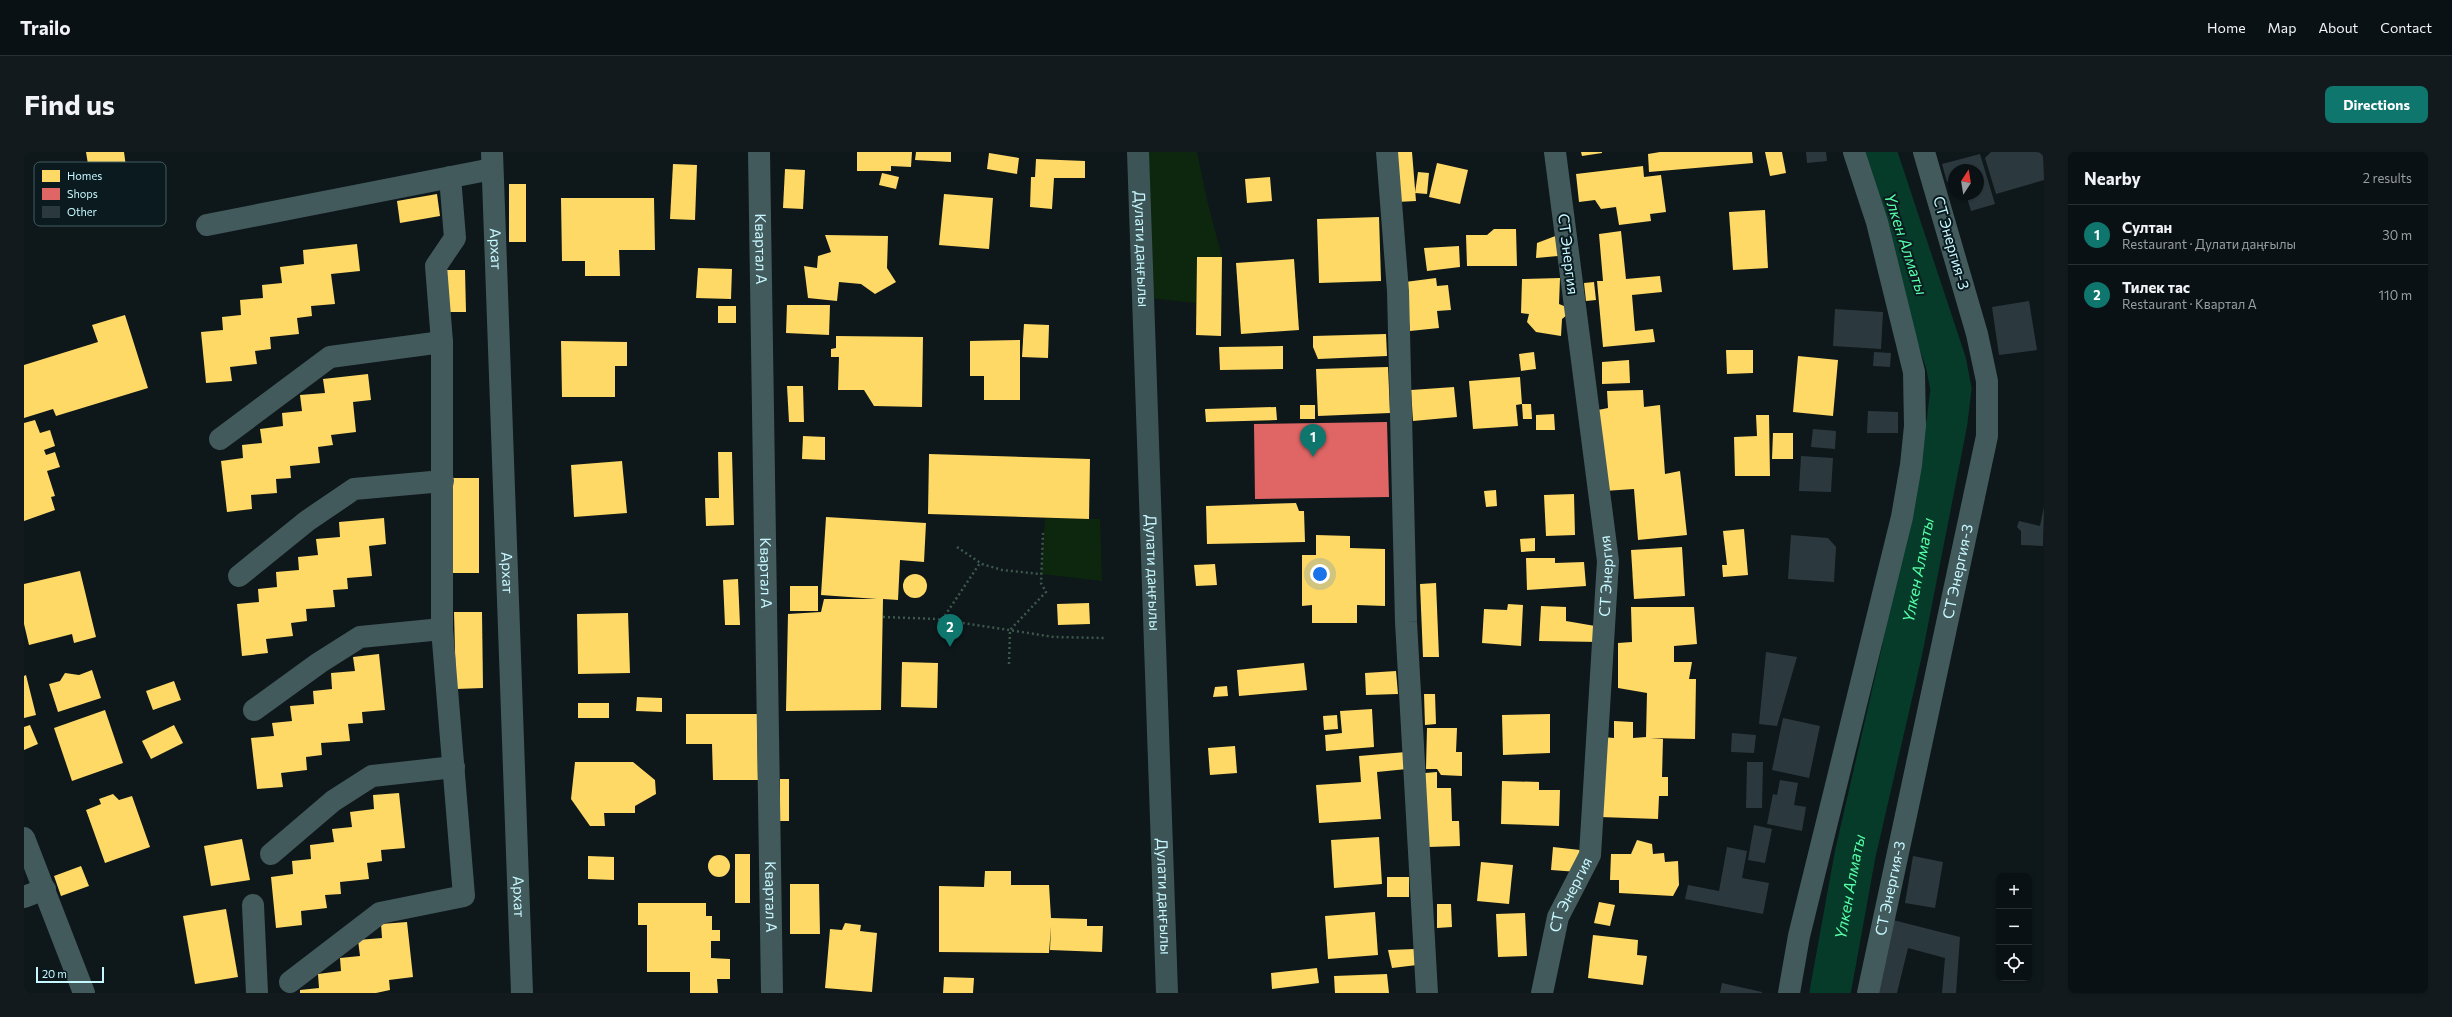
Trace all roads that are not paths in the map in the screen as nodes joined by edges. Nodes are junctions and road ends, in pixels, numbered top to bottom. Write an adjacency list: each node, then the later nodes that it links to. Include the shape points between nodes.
1 (759, 152): 26 (street, Квартал А)
2 (1138, 152): 27 (main road, Дулати даңғылы)
3 (1387, 152): 28 (street, via 1398,291 1406,622)
4 (1555, 152): 29 (street, СТ Энергия, via 1608,561 1590,855 1558,917)
5 (1854, 152): 30 (street, via 1877,222 1914,372 1912,465 1902,517 1799,936)
6 (1924, 152): 31 (street, СТ Энергия-3, via 1977,334 1987,381 1987,436)
7 (492, 161): 8 (street); 25 (street, Архат)
8 (450, 177): 9 (street); 10 (street, via 455,238 436,266)
9 (207, 225)
10 (442, 342): 11 (street, via 330,357); 12 (street)
11 (220, 439)
12 (443, 481): 13 (street, via 354,489 307,521); 14 (street)
13 (239, 576)
14 (442, 629): 15 (street, via 360,637); 16 (street)
15 (254, 710)
16 (454, 767): 18 (street, via 372,776 333,801); 22 (street, via 464,896 380,913)
17 (24, 838): 19 (street)
18 (271, 854)
19 (45, 890): 20 (street); 23 (street)
20 (24, 897)
21 (253, 905): 24 (street)
22 (290, 982)
23 (84, 993)
24 (257, 993)
25 (522, 993)
26 (772, 993)
27 (1167, 993)
28 (1427, 993)
29 (1542, 993)
30 (1789, 993)
31 (1868, 993)

